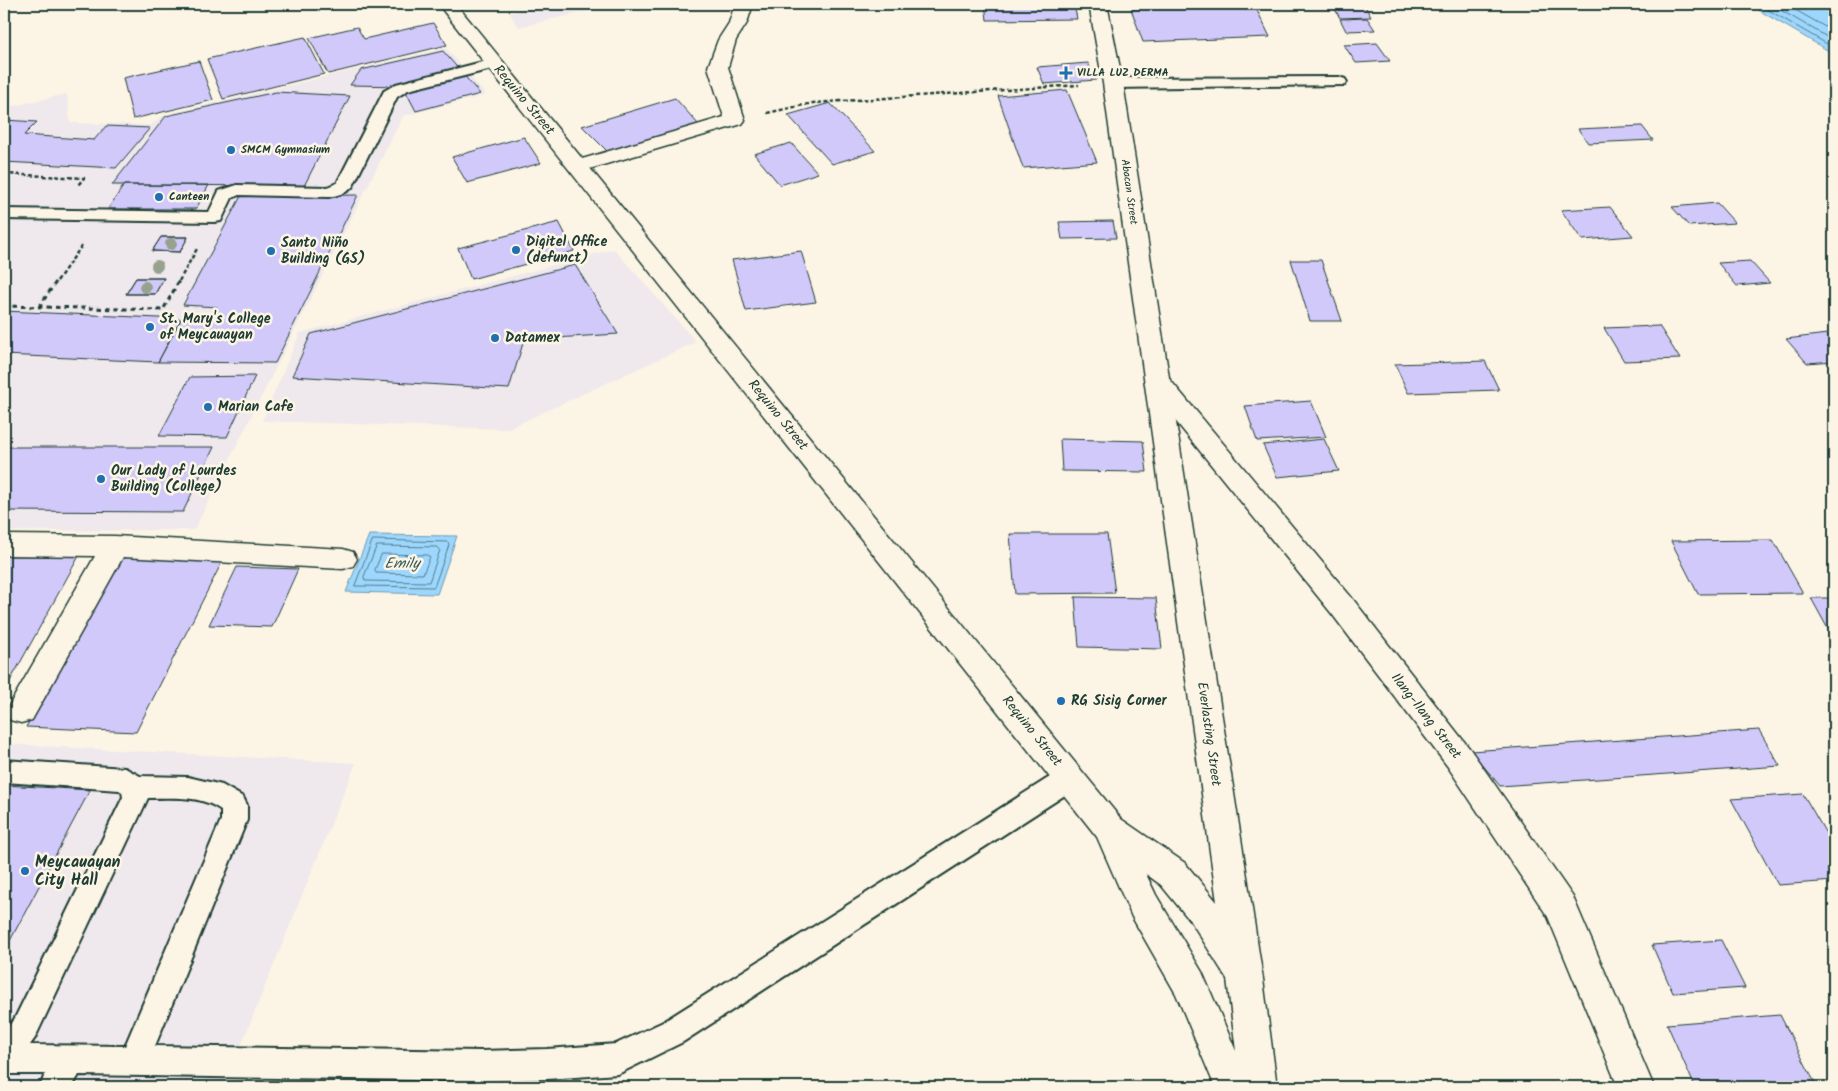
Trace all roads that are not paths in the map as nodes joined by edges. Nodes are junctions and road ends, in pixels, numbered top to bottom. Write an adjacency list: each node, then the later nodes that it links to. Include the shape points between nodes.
1 (447, 4): 4 (street, Requino Street)
2 (744, 4): 7 (street, via 718,67 735,120)
3 (1098, 4): 6 (street, Abacan Street)
4 (494, 64): 7 (street, Requino Street); 8 (lane, via 390,94 344,186 337,190 237,190 225,195 215,217)
5 (1339, 82): 6 (lane)
6 (1113, 83): 9 (street, Abacan Street)
7 (579, 166): 15 (street, Requino Street)
8 (4, 214)
9 (1157, 381): 18 (street, Everlasting Street); 26 (street, Ilang-Ilang Street, via 1342,606 1459,758 1561,908)
10 (4, 545): 11 (street)
11 (115, 546): 12 (street); 13 (street)
12 (343, 559)
13 (21, 711)
14 (4, 772): 16 (lane, via 125,780)
15 (1070, 778): 17 (street, Requino Street); 22 (lane, via 673,1032 618,1059 481,1066)
16 (136, 787): 19 (lane, via 136,797 25,1028); 22 (lane, via 205,790 225,796 234,805 234,820)
17 (1108, 828): 18 (street, Requino Street, via 1173,874 1204,912); 24 (street, Requino Street, via 1144,906 1190,984)
18 (1245, 979): 25 (street, Everlasting Street)
19 (4, 1055)
20 (4, 1059): 21 (lane)
21 (71, 1059): 22 (lane); 23 (lane)
22 (134, 1061)
23 (55, 1087)
24 (1234, 1087)
25 (1259, 1087)
26 (1636, 1087)

